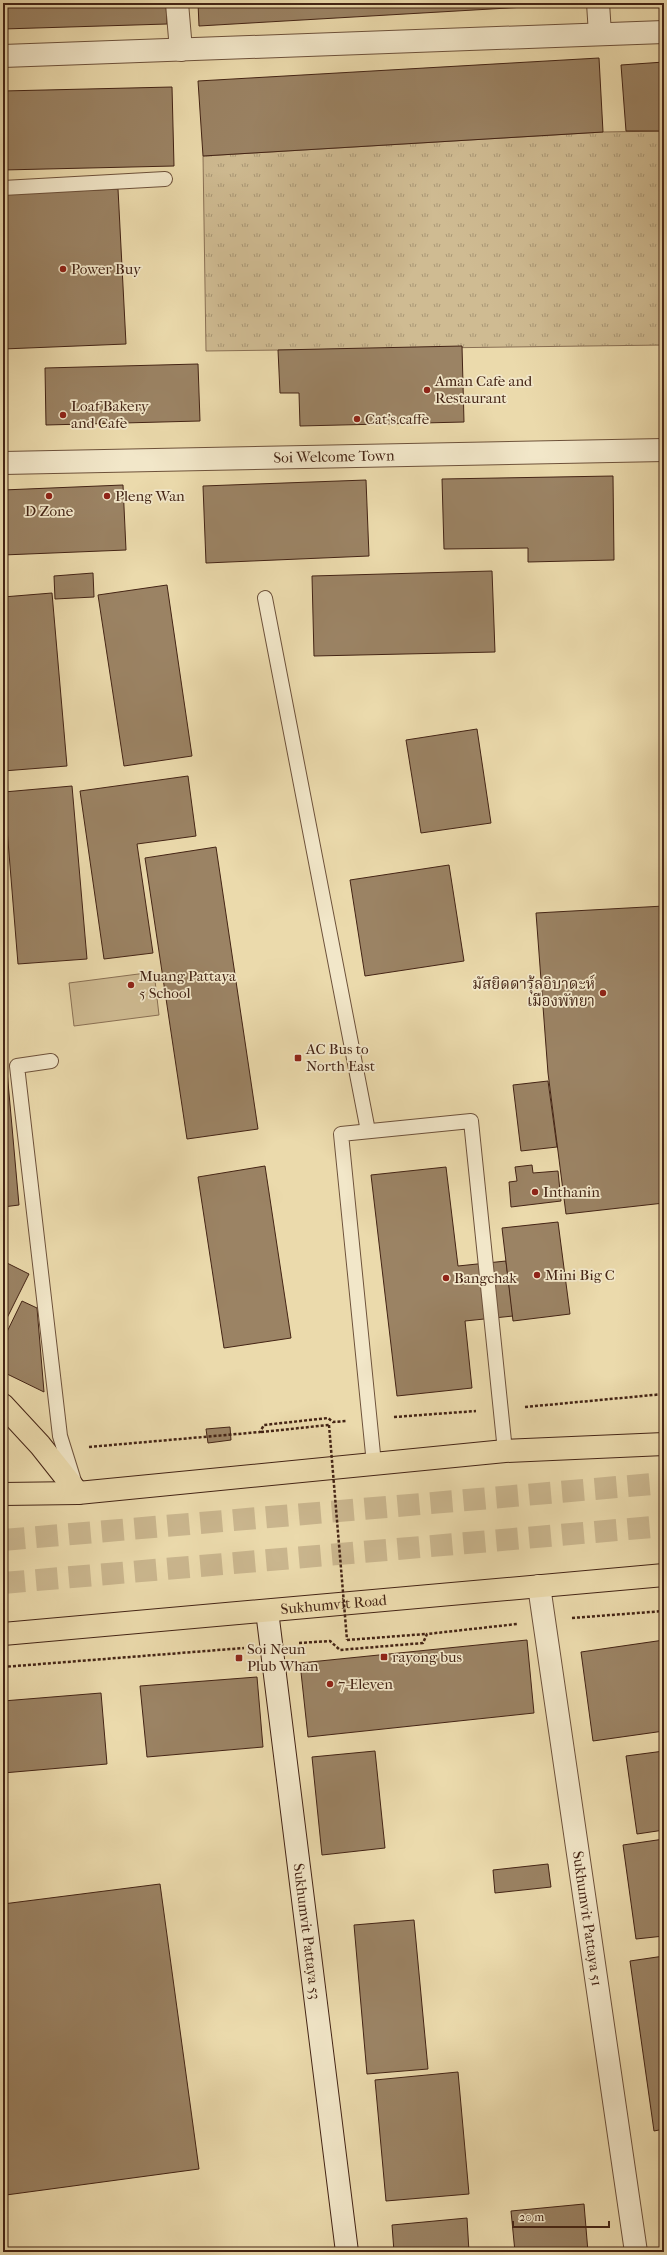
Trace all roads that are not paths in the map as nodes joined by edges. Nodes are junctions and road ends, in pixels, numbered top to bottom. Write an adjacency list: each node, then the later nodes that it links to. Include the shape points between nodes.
1 (177, 3): 5 (street)
2 (598, 3): 4 (street)
3 (664, 32): 4 (street)
4 (600, 34): 5 (street)
5 (181, 50): 6 (street)
6 (3, 56)
7 (165, 179): 8 (lane)
8 (3, 188)
9 (664, 450): 10 (street, Soi Welcome Town)
10 (3, 463)
11 (265, 598): 13 (lane)
12 (51, 1061): 18 (lane, via 17,1066 60,1436)
13 (368, 1131): 16 (lane, via 472,1121); 17 (lane, via 340,1134)
14 (3, 1405): 18 (highway, via 40,1445)
15 (664, 1444): 16 (highway)
16 (505, 1452): 17 (highway)
17 (374, 1464): 18 (highway)
18 (78, 1493): 19 (highway)
19 (7, 1494)
20 (664, 1575): 21 (highway, Sukhumvit Road)
21 (539, 1586): 22 (highway, Sukhumvit Road); 25 (street, Sukhumvit Pattaya 51)
22 (267, 1611): 23 (highway, Sukhumvit Road); 24 (street, Sukhumvit Pattaya 53)
23 (3, 1634)
24 (347, 2252)
25 (636, 2252)

